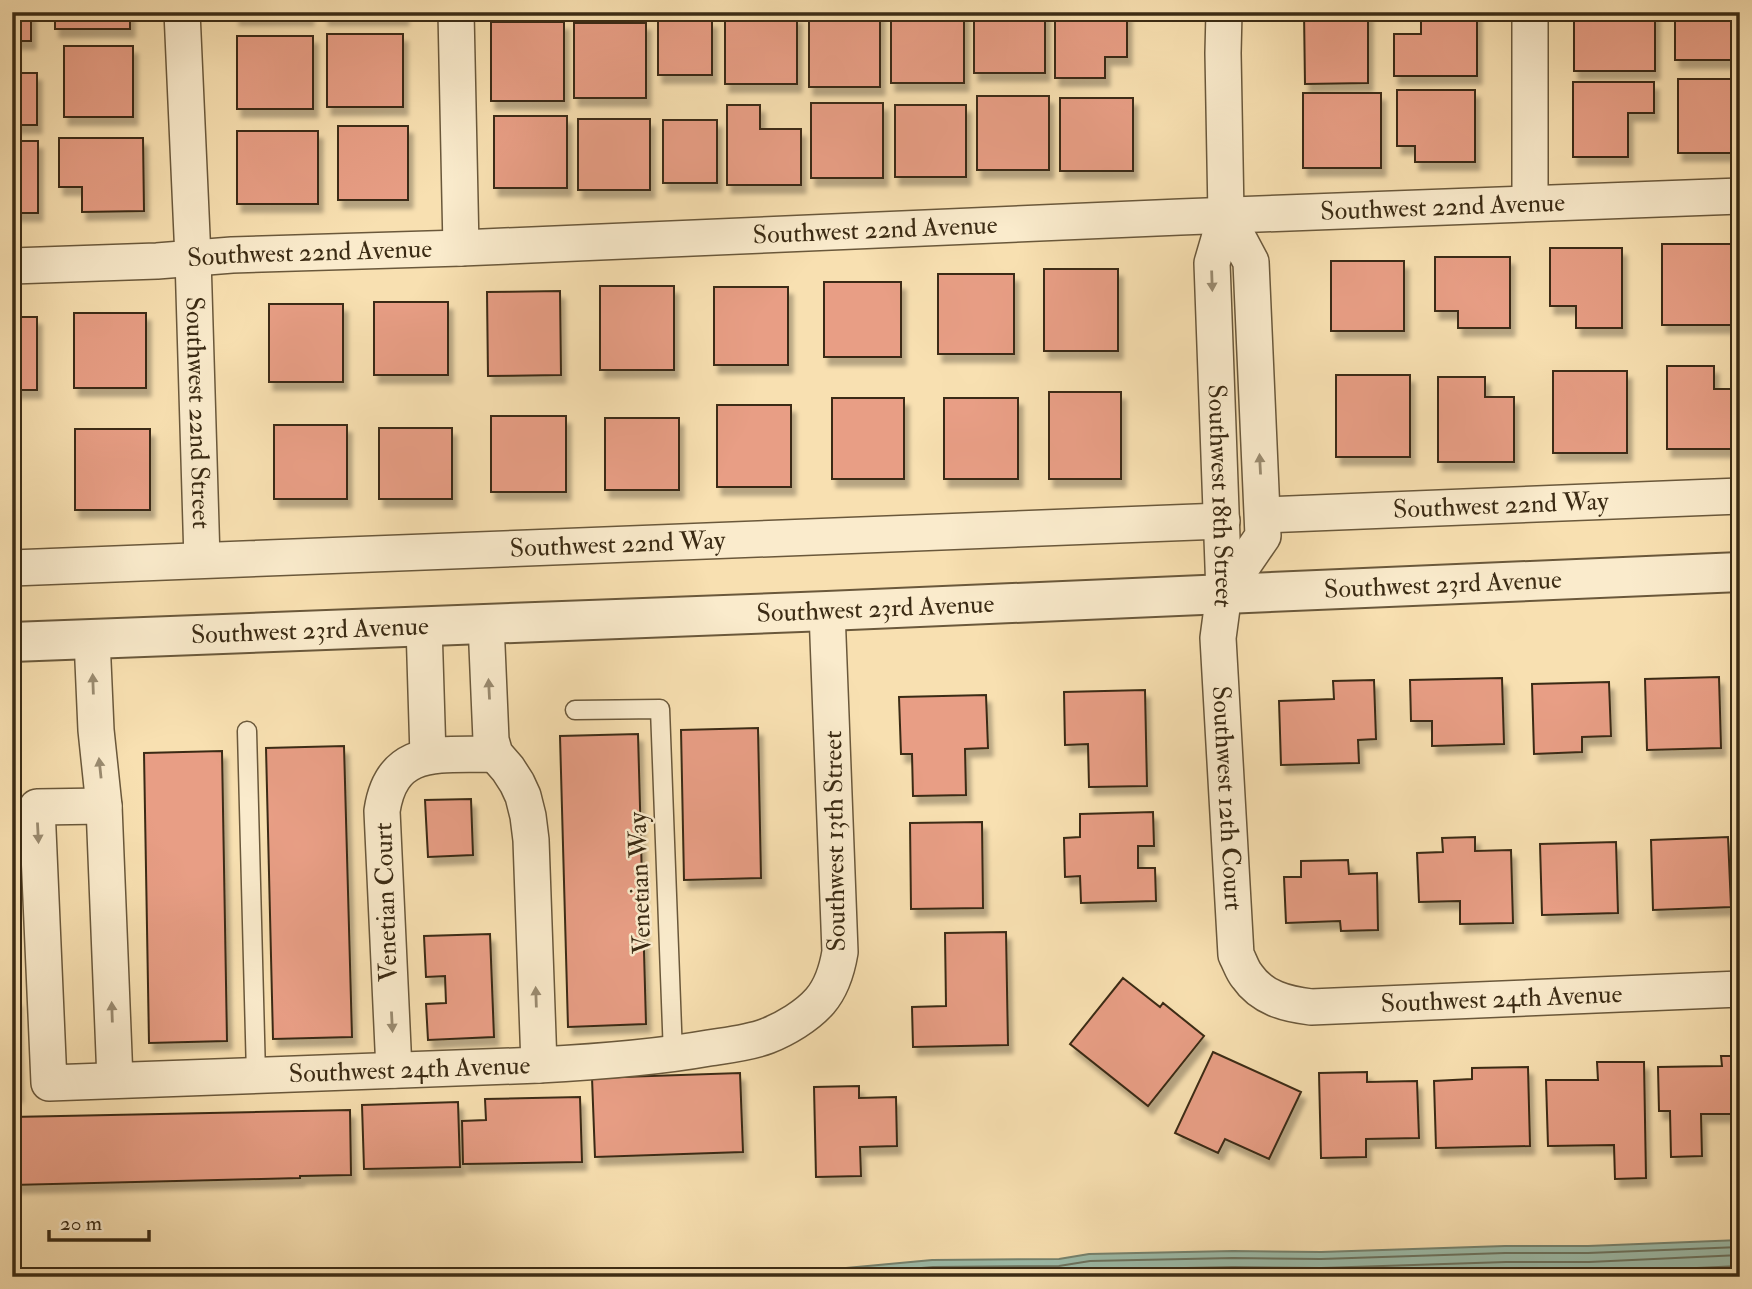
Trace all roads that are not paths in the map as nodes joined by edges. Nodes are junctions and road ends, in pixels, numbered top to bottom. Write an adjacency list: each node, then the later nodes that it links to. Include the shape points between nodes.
1 (182, 12): 9 (street, Southwest 22nd Street)
2 (456, 12): 8 (street)
3 (1224, 12): 7 (street, Southwest 18th Street)
4 (1530, 12): 6 (street)
5 (1740, 195): 6 (street, Southwest 22nd Avenue)
6 (1530, 203): 7 (street, Southwest 22nd Avenue)
7 (1226, 215): 8 (street, Southwest 22nd Avenue); 12 (street, Southwest 18th Street, one-way to 7, via 1251,262); 13 (street, Southwest 18th Street, one-way to 13, via 1212,263)
8 (461, 248): 9 (street, Southwest 22nd Avenue)
9 (193, 258): 10 (street, Southwest 22nd Avenue); 14 (street, Southwest 22nd Street)
10 (12, 266)
11 (1740, 496): 12 (street, Southwest 22nd Way)
12 (1263, 515): 17 (street, Southwest 18th Street, via 1263,536)
13 (1222, 521): 14 (street, Southwest 22nd Way); 17 (street, Southwest 18th Street)
14 (202, 560): 15 (street, Southwest 22nd Way)
15 (12, 568)
16 (1740, 572): 17 (street, Southwest 23rd Avenue)
17 (1224, 593): 18 (street, Southwest 23rd Avenue); 29 (street, Southwest 12th Court, via 1218,638 1236,956 1247,977)
18 (827, 611): 19 (street, Southwest 23rd Avenue); 30 (street, Southwest 13th Street, via 840,952 821,1001)
19 (486, 623): 20 (street, Southwest 23rd Avenue); 25 (street, one-way to 19)
20 (424, 626): 21 (street, Southwest 23rd Avenue); 26 (street)
21 (92, 639): 22 (street, Southwest 23rd Avenue); 27 (street, one-way to 21)
22 (12, 642)
23 (575, 710): 31 (lane, Venetian Way, via 660,709)
24 (247, 731): 34 (lane)
25 (495, 754): 26 (street, Venetian Court); 32 (street, one-way to 25, via 528,816 517,783)
26 (428, 757): 33 (street, Venetian Court, one-way to 33, via 400,768 382,811)
27 (104, 806): 35 (street, one-way to 27); 35 (street, Southwest 24th Avenue, one-way to 35, via 37,807 49,1083)
28 (1740, 989): 29 (street, Southwest 24th Avenue, via 1311,1007 1286,1004)
29 (1264, 993)
30 (765, 1037): 31 (street, Southwest 24th Avenue)
31 (673, 1055): 32 (street, Southwest 24th Avenue)
32 (539, 1065): 33 (street, Southwest 24th Avenue)
33 (394, 1070): 34 (street, Southwest 24th Avenue)
34 (256, 1075): 35 (street, Southwest 24th Avenue)
35 (116, 1080)

